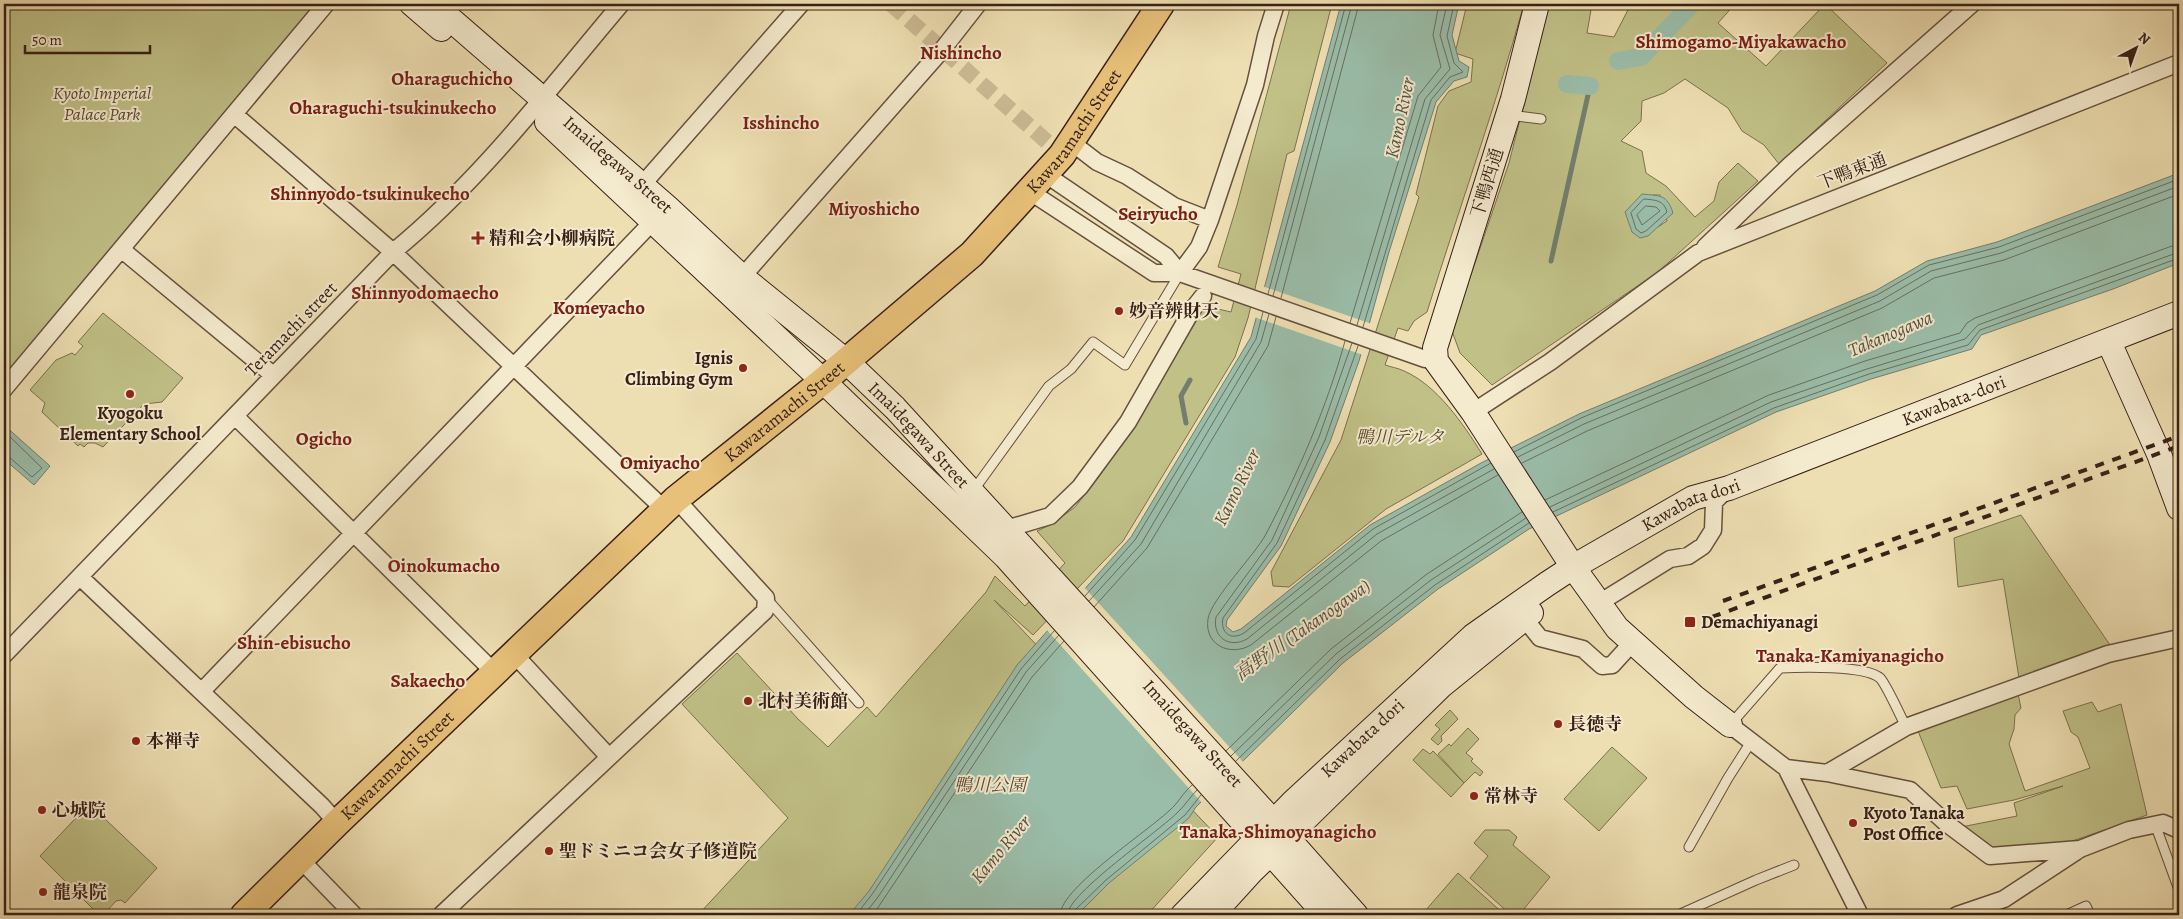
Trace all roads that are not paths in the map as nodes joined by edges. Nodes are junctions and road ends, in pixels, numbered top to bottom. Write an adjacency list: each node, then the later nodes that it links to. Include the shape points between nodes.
1 (326, 4): 12 (street)
2 (621, 4): 11 (street, Teramachi street)
3 (801, 4): 17 (street)
4 (978, 4): 24 (street, via 942,50)
5 (1161, 4): 15 (main road, Kawaramachi Street)
6 (1276, 4): 19 (street, via 1254,85)
7 (1537, 4): 13 (street, 下鴨西通)
8 (1972, 4): 22 (street, via 1790,165)
9 (425, 6): 11 (street, Imaidegawa Street)
10 (2179, 63): 22 (street, 下鴨東通)
11 (537, 103): 17 (street, Imaidegawa Street); 18 (street, Imaidegawa Street); 21 (street, Teramachi street, via 517,129 428,224)
12 (234, 114): 20 (street); 21 (street)
13 (1508, 115): 14 (lane); 29 (street, 下鴨西通, via 1435,348)
14 (1541, 119)
15 (1071, 142): 16 (main road, Kawaramachi Street); 19 (street, via 1103,166 1126,176 1174,206)
16 (1037, 183): 23 (street, via 1166,256); 23 (street, via 1154,273); 28 (main road, Kawaramachi Street, via 972,254)
17 (642, 185): 18 (street, Imaidegawa Street)
18 (660, 214): 24 (street, Imaidegawa Street); 30 (street); 32 (street, Imaidegawa Street)
19 (1210, 220): 23 (street, via 1199,247)
20 (121, 249): 31 (street); 33 (street)
21 (393, 252): 30 (street); 31 (street, Teramachi street)
22 (1698, 253): 35 (street, 下鴨東通)
23 (1180, 273): 25 (street); 38 (lane, via 1125,365 1093,342 1071,369 1049,386)
24 (742, 277): 28 (street, Imaidegawa Street)
25 (1209, 290): 29 (street); 42 (street, via 1192,310 1128,422 1080,487 1050,516)
26 (2179, 313): 27 (street, Kawabata-dori)
27 (2109, 342): 36 (street); 37 (street, Kawabata-dori)
28 (846, 361): 32 (main road, Kawaramachi Street); 38 (street, Imaidegawa Street, via 909,422)
29 (1436, 361): 35 (street)
30 (514, 366): 39 (street); 41 (street)
31 (273, 375): 34 (street, Teramachi street)
32 (823, 381): 39 (main road, Kawaramachi Street); 42 (street, Imaidegawa Street)
33 (4, 389)
34 (235, 416): 41 (street); 44 (street, Teramachi street)
35 (1478, 419): 43 (street)
36 (2171, 464): 40 (street)
37 (1729, 488): 43 (street, Kawabata dori); 45 (street, via 1714,502 1713,530 1703,546 1688,556 1670,559)
38 (972, 492): 42 (street, Imaidegawa Street)
39 (670, 504): 46 (street); 50 (main road, Kawaramachi Street)
40 (2179, 508)
41 (355, 534): 52 (street); 53 (street)
42 (1011, 544): 63 (street, Imaidegawa Street)
43 (1572, 565): 45 (street); 47 (street, Kawabata dori); 63 (street, Kawabata dori, via 1473,636)
44 (80, 577): 51 (street, Teramachi street); 53 (street)
45 (1599, 603): 49 (street)
46 (765, 604): 54 (lane); 58 (street)
47 (1524, 618): 49 (street, via 1540,638 1583,649 1602,666 1612,665); 63 (street, Kawabata dori)
48 (2179, 638): 56 (street, via 2108,654)
49 (1632, 643): 55 (street)
50 (514, 654): 52 (main road, Kawaramachi Street); 58 (street)
51 (4, 655)
52 (494, 672): 61 (main road, Kawaramachi Street)
53 (202, 691): 61 (street)
54 (859, 703)
55 (1730, 725): 56 (lane, via 1780,668 1805,667 1863,671 1880,678); 57 (street)
56 (1906, 727): 60 (street)
57 (1751, 742): 59 (street); 65 (lane)
58 (609, 757): 72 (street)
59 (1786, 768): 60 (street); 78 (street)
60 (1828, 773): 66 (street, via 1910,790 1946,823 1990,856)
61 (337, 823): 67 (main road, Kawaramachi Street)
62 (2155, 824): 64 (street, via 2163,823); 66 (street); 69 (lane)
63 (1265, 830): 73 (street, Kawabata dori); 74 (street, Kawabata dori); 75 (street, Imaidegawa Street); 76 (street, Imaidegawa Street)
64 (2179, 830)
65 (1689, 848)
66 (2080, 849): 79 (street, via 2004,899)
67 (300, 859): 70 (main road, Kawaramachi Street); 71 (street)
68 (1794, 865): 77 (lane)
69 (2179, 890)
70 (244, 915)
71 (354, 915)
72 (441, 915)
73 (1183, 915)
74 (1212, 915)
75 (1326, 915)
76 (1356, 915)
77 (1678, 915)
78 (1860, 915)
79 (1957, 915)
80 (2066, 915): 81 (lane, via 2086,906)
81 (2090, 915)

